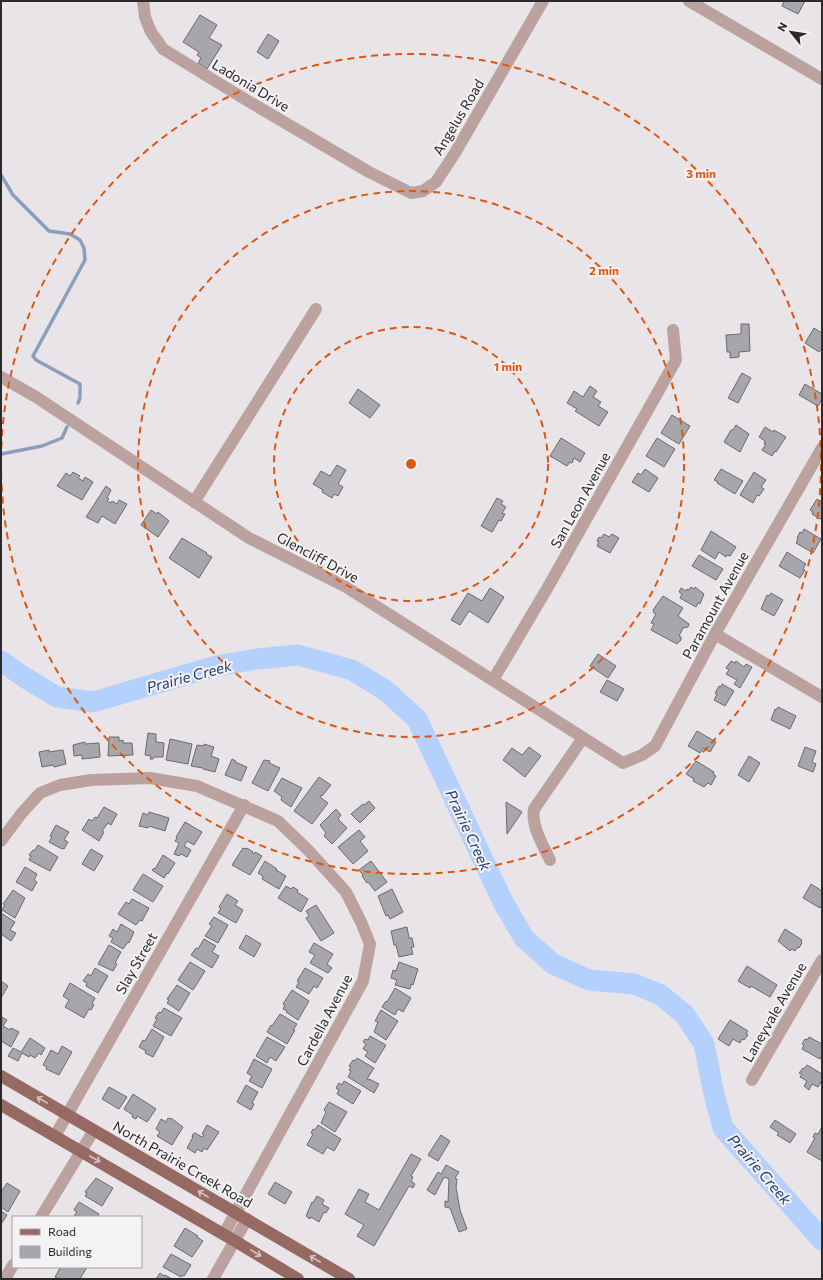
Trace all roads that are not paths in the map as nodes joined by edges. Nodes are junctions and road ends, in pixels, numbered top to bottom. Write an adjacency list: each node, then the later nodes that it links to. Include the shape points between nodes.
1 (144, 1): 5 (street, Ladonia Drive, via 145,17 151,32 163,49)
2 (543, 1): 5 (street, Angelus Road, via 436,182 423,191 411,193)
3 (689, 1): 4 (street)
4 (822, 79)
5 (369, 172)
6 (316, 309): 10 (street)
7 (673, 330): 12 (street, San Leon Avenue, via 676,360)
8 (1, 377): 10 (street, Glencliff Drive, via 36,397)
9 (822, 448): 11 (street, Paramount Avenue)
10 (194, 502): 12 (street, Glencliff Drive, via 249,538 346,587)
11 (715, 634): 13 (street); 15 (street, Paramount Avenue, via 654,746 642,755)
12 (493, 680): 14 (street, Glencliff Drive)
13 (822, 697)
14 (583, 738): 15 (street, Glencliff Drive); 18 (street, via 534,809 537,830)
15 (623, 763)
16 (244, 805): 17 (street, Cardella Avenue, via 197,786 150,778 91,780 60,785 40,793); 23 (street, Slay Street); 27 (street, Cardella Avenue, via 278,821 308,850 346,892 370,944 363,981)
17 (1, 841)
18 (550, 860)
19 (822, 960): 21 (street, Laneyvale Avenue)
20 (1, 1076): 23 (main road, North Prairie Creek Road, one-way to 20)
21 (752, 1080)
22 (1, 1104): 25 (main road)
23 (68, 1114): 24 (main road, North Prairie Creek Road); 25 (street, Slay Street)
24 (94, 1130): 26 (street); 27 (main road, North Prairie Creek Road, one-way to 24)
25 (55, 1136): 26 (main road)
26 (81, 1151): 28 (street); 30 (main road, one-way to 30)
27 (236, 1213): 29 (main road, North Prairie Creek Road); 30 (street, Cardella Avenue)
28 (42, 1216)
29 (247, 1219): 31 (street); 36 (main road, North Prairie Creek Road, one-way to 29)
30 (224, 1234): 31 (main road)
31 (235, 1241): 34 (street); 35 (main road, one-way to 35)
32 (12, 1267): 33 (street)
33 (5, 1279)
34 (213, 1279)
35 (298, 1279)
36 (349, 1279)

